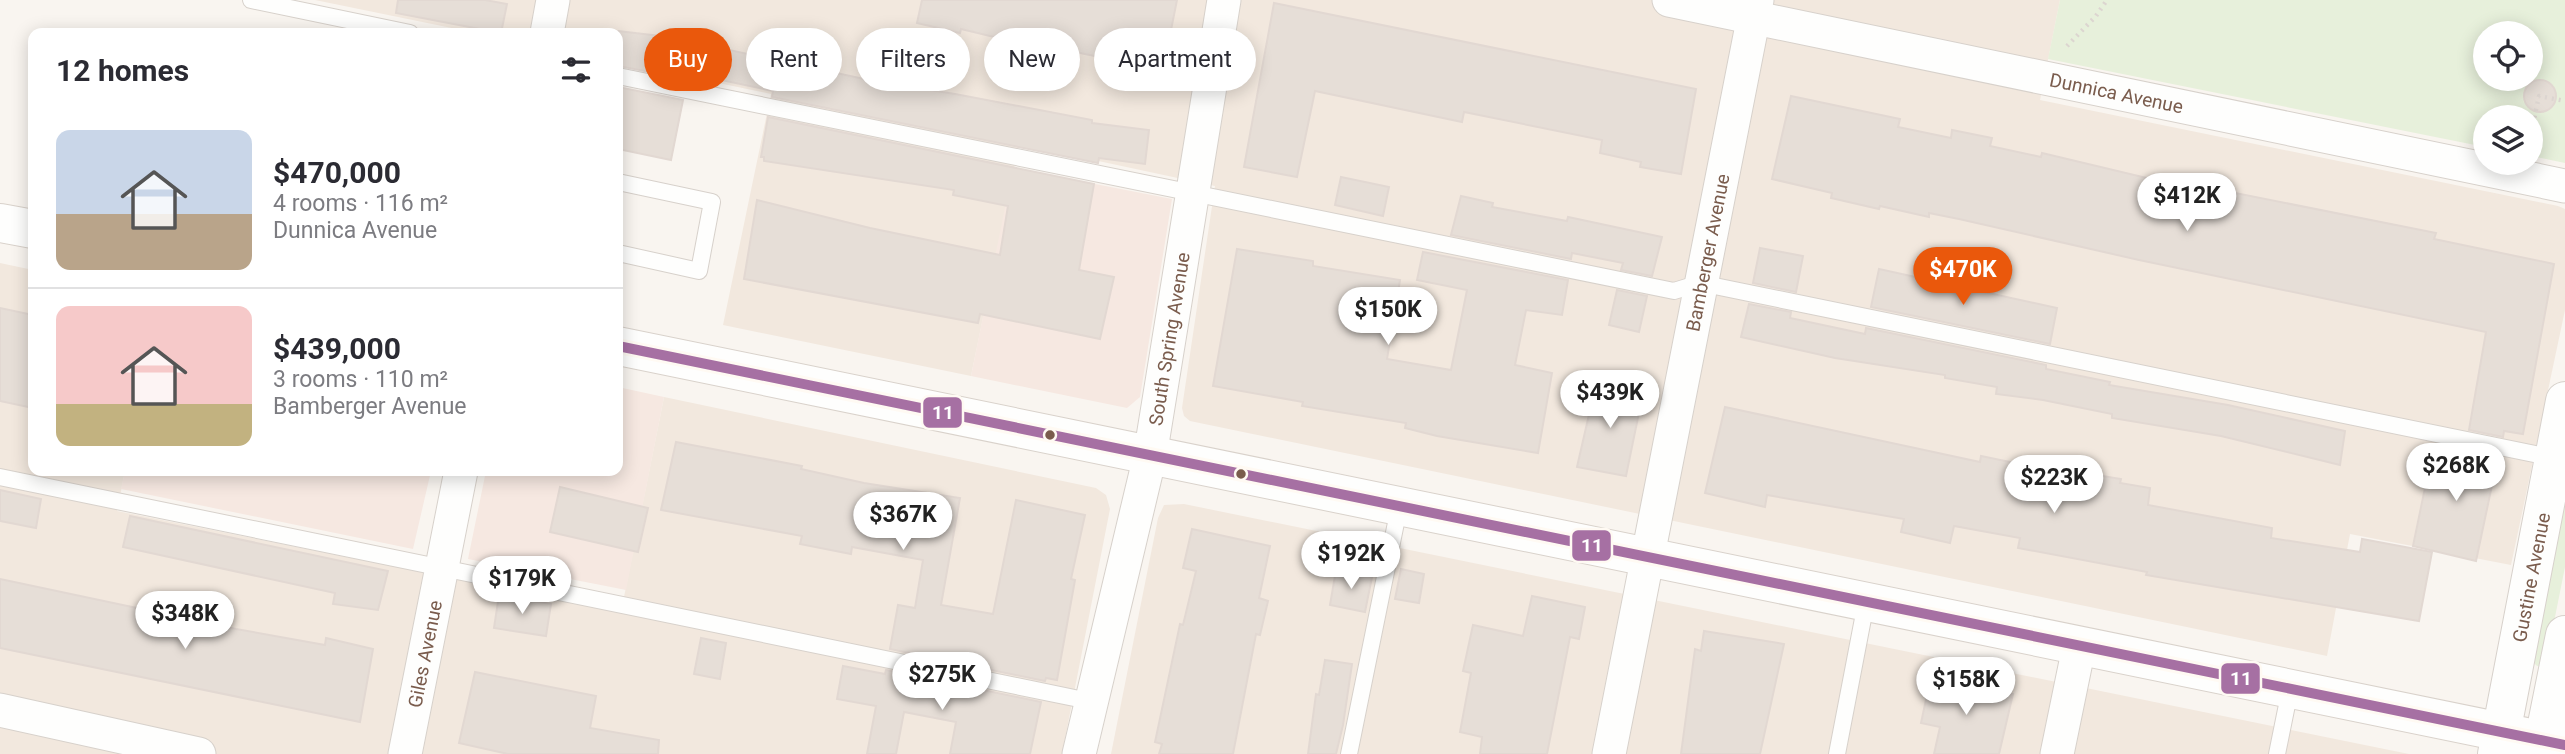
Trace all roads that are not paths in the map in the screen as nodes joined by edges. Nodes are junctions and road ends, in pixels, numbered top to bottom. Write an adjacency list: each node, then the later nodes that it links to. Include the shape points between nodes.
1 (251, 0): 6 (lane)
2 (553, 0): 7 (street)
3 (1224, 0): 11 (street, South Spring Avenue)
4 (1669, 0): 5 (street, Dunnica Avenue)
5 (1755, 9): 10 (street, Dunnica Avenue); 15 (street, Bamberger Avenue)
6 (386, 28)
7 (548, 28)
8 (623, 77): 11 (lane)
9 (623, 183): 14 (lane, via 712,202 699,271)
10 (2565, 186)
11 (1191, 191): 15 (lane, via 1674,291); 18 (street, South Spring Avenue)
12 (0, 223): 13 (main road)
13 (28, 228)
14 (623, 254)
15 (1700, 283): 19 (lane); 23 (street, Bamberger Avenue)
16 (623, 347): 18 (main road)
17 (2565, 401): 19 (main road, Gustine Avenue)
18 (1150, 456): 22 (main road); 29 (street, South Spring Avenue)
19 (2554, 458): 31 (main road, Gustine Avenue)
20 (460, 476): 24 (street, Giles Avenue)
21 (0, 477): 24 (lane)
22 (1398, 508): 23 (main road); 36 (lane)
23 (1649, 558): 25 (main road); 37 (street, Bamberger Avenue)
24 (443, 566): 29 (lane); 34 (street, Giles Avenue)
25 (1866, 603): 27 (main road); 38 (lane)
26 (2565, 635): 32 (main road)
27 (2079, 647): 28 (main road); 39 (street)
28 (2290, 690): 31 (main road); 40 (lane)
29 (1089, 701): 35 (street, South Spring Avenue)
30 (0, 710): 33 (street)
31 (2499, 743): 32 (main road)
32 (2550, 747)
33 (200, 754)
34 (405, 754)
35 (1079, 754)
36 (1349, 754)
37 (1609, 754)
38 (1837, 754)
39 (2057, 754)
40 (2277, 754)

